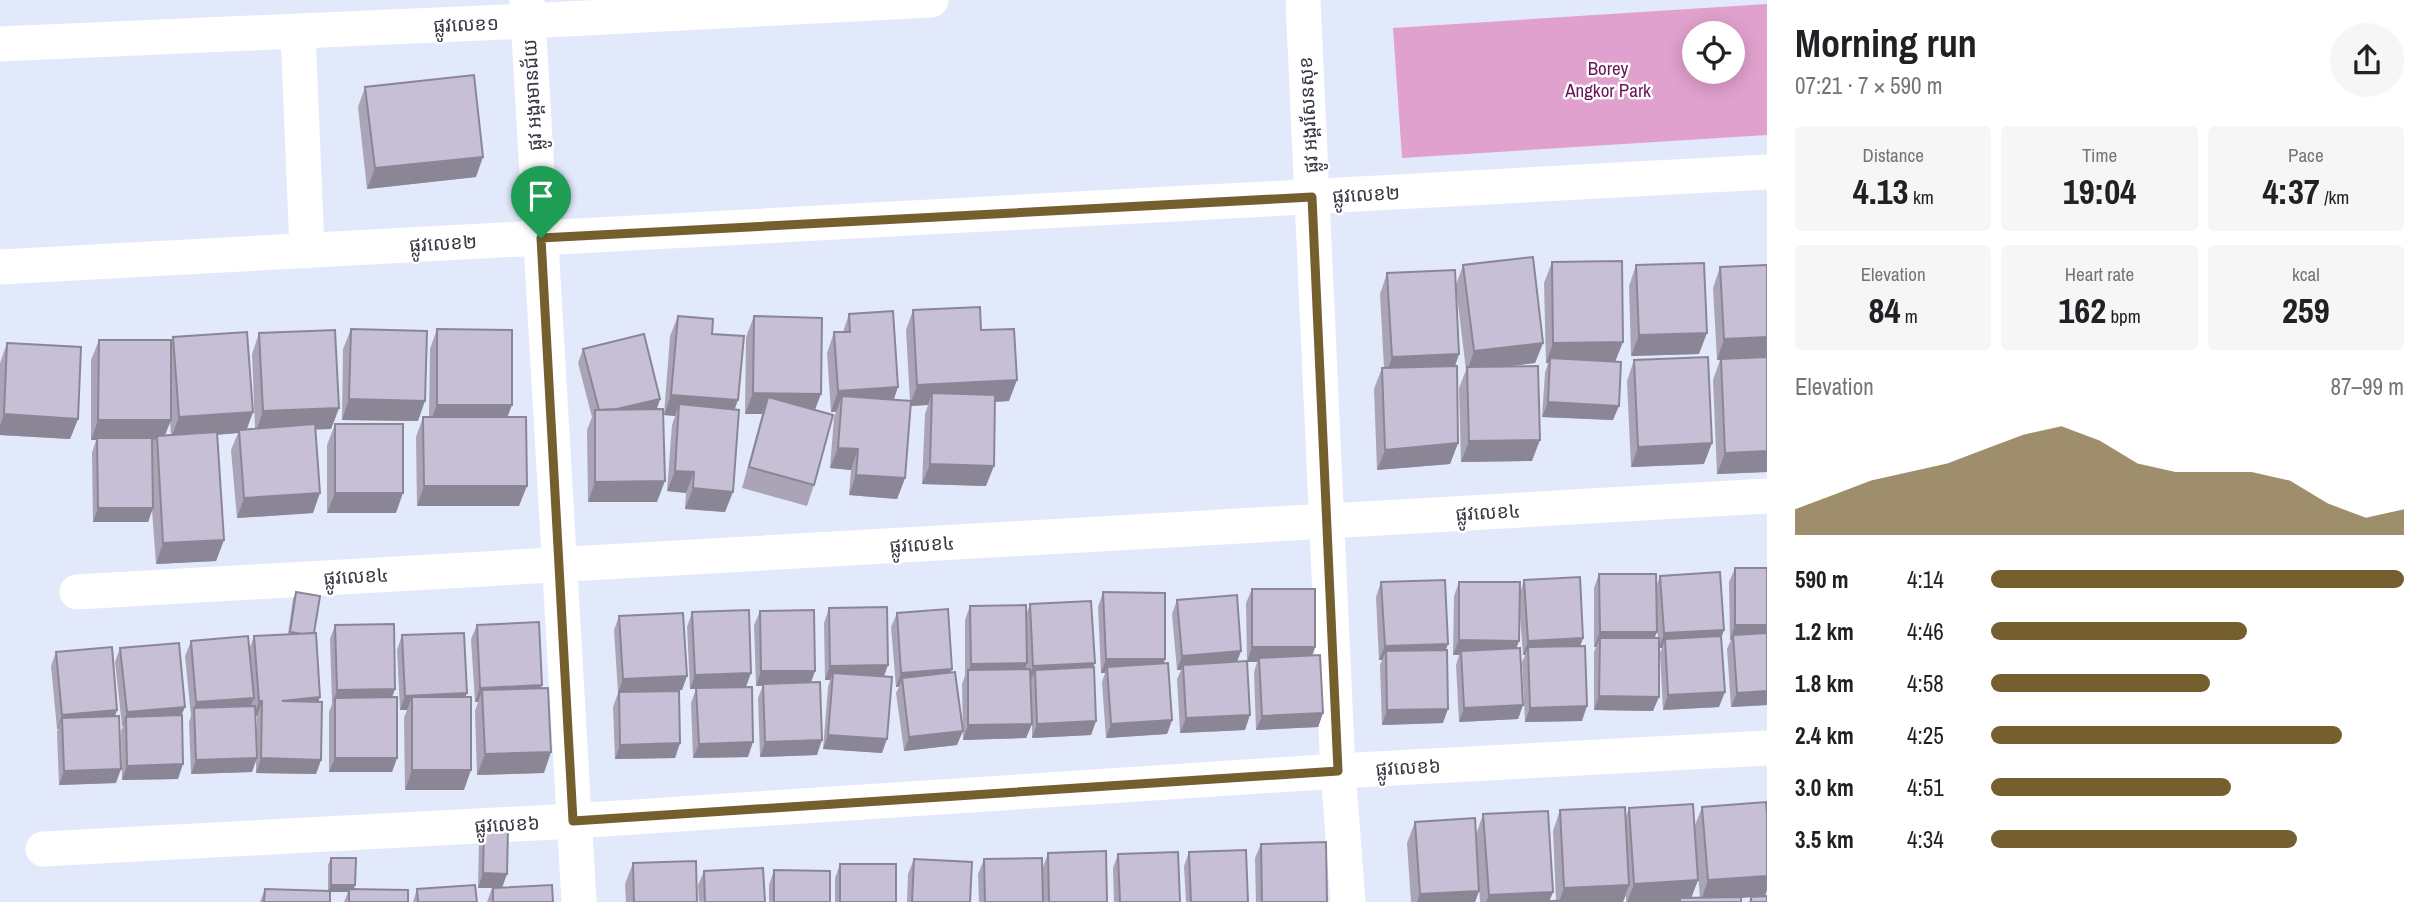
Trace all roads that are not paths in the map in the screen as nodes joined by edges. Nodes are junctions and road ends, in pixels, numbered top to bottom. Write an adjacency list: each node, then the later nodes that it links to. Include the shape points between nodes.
1 (931, 0): 3 (street, ផ្លូវលេខ១)
2 (1303, 0): 7 (street, ផ្លូវ អង្គរសែនសុខ)
3 (527, 11): 4 (street, ផ្លូវលេខ១); 8 (street, ផ្លូវ អង្គរមានជ័យ)
4 (298, 31): 5 (street, ផ្លូវលេខ១); 9 (street)
5 (0, 44)
6 (1767, 172): 7 (street, ផ្លូវលេខ២)
7 (1312, 197): 8 (street, ផ្លូវលេខ២); 12 (street, ផ្លូវ អង្គរសែនសុខ)
8 (541, 238): 9 (street, ផ្លូវលេខ២); 13 (street, ផ្លូវ អង្គរមានជ័យ)
9 (307, 250): 10 (street, ផ្លូវលេខ២)
10 (0, 267)
11 (1767, 496): 12 (street, ផ្លូវលេខ៤)
12 (1327, 521): 13 (street, ផ្លូវលេខ៤); 16 (street, ផ្លូវ អង្គរសែនសុខ)
13 (560, 564): 14 (street, ផ្លូវលេខ៤); 17 (street, ផ្លូវ អង្គរមានជ័យ)
14 (77, 592)
15 (1767, 748): 16 (street, ផ្លូវលេខ៦)
16 (1338, 771): 17 (street, ផ្លូវលេខ៦); 20 (street, ផ្លូវ អង្គរសែនសុខ)
17 (573, 821): 18 (street, ផ្លូវលេខ៦); 19 (street, ផ្លូវ អង្គរមានជ័យ)
18 (43, 849)
19 (579, 902)
20 (1348, 902)

